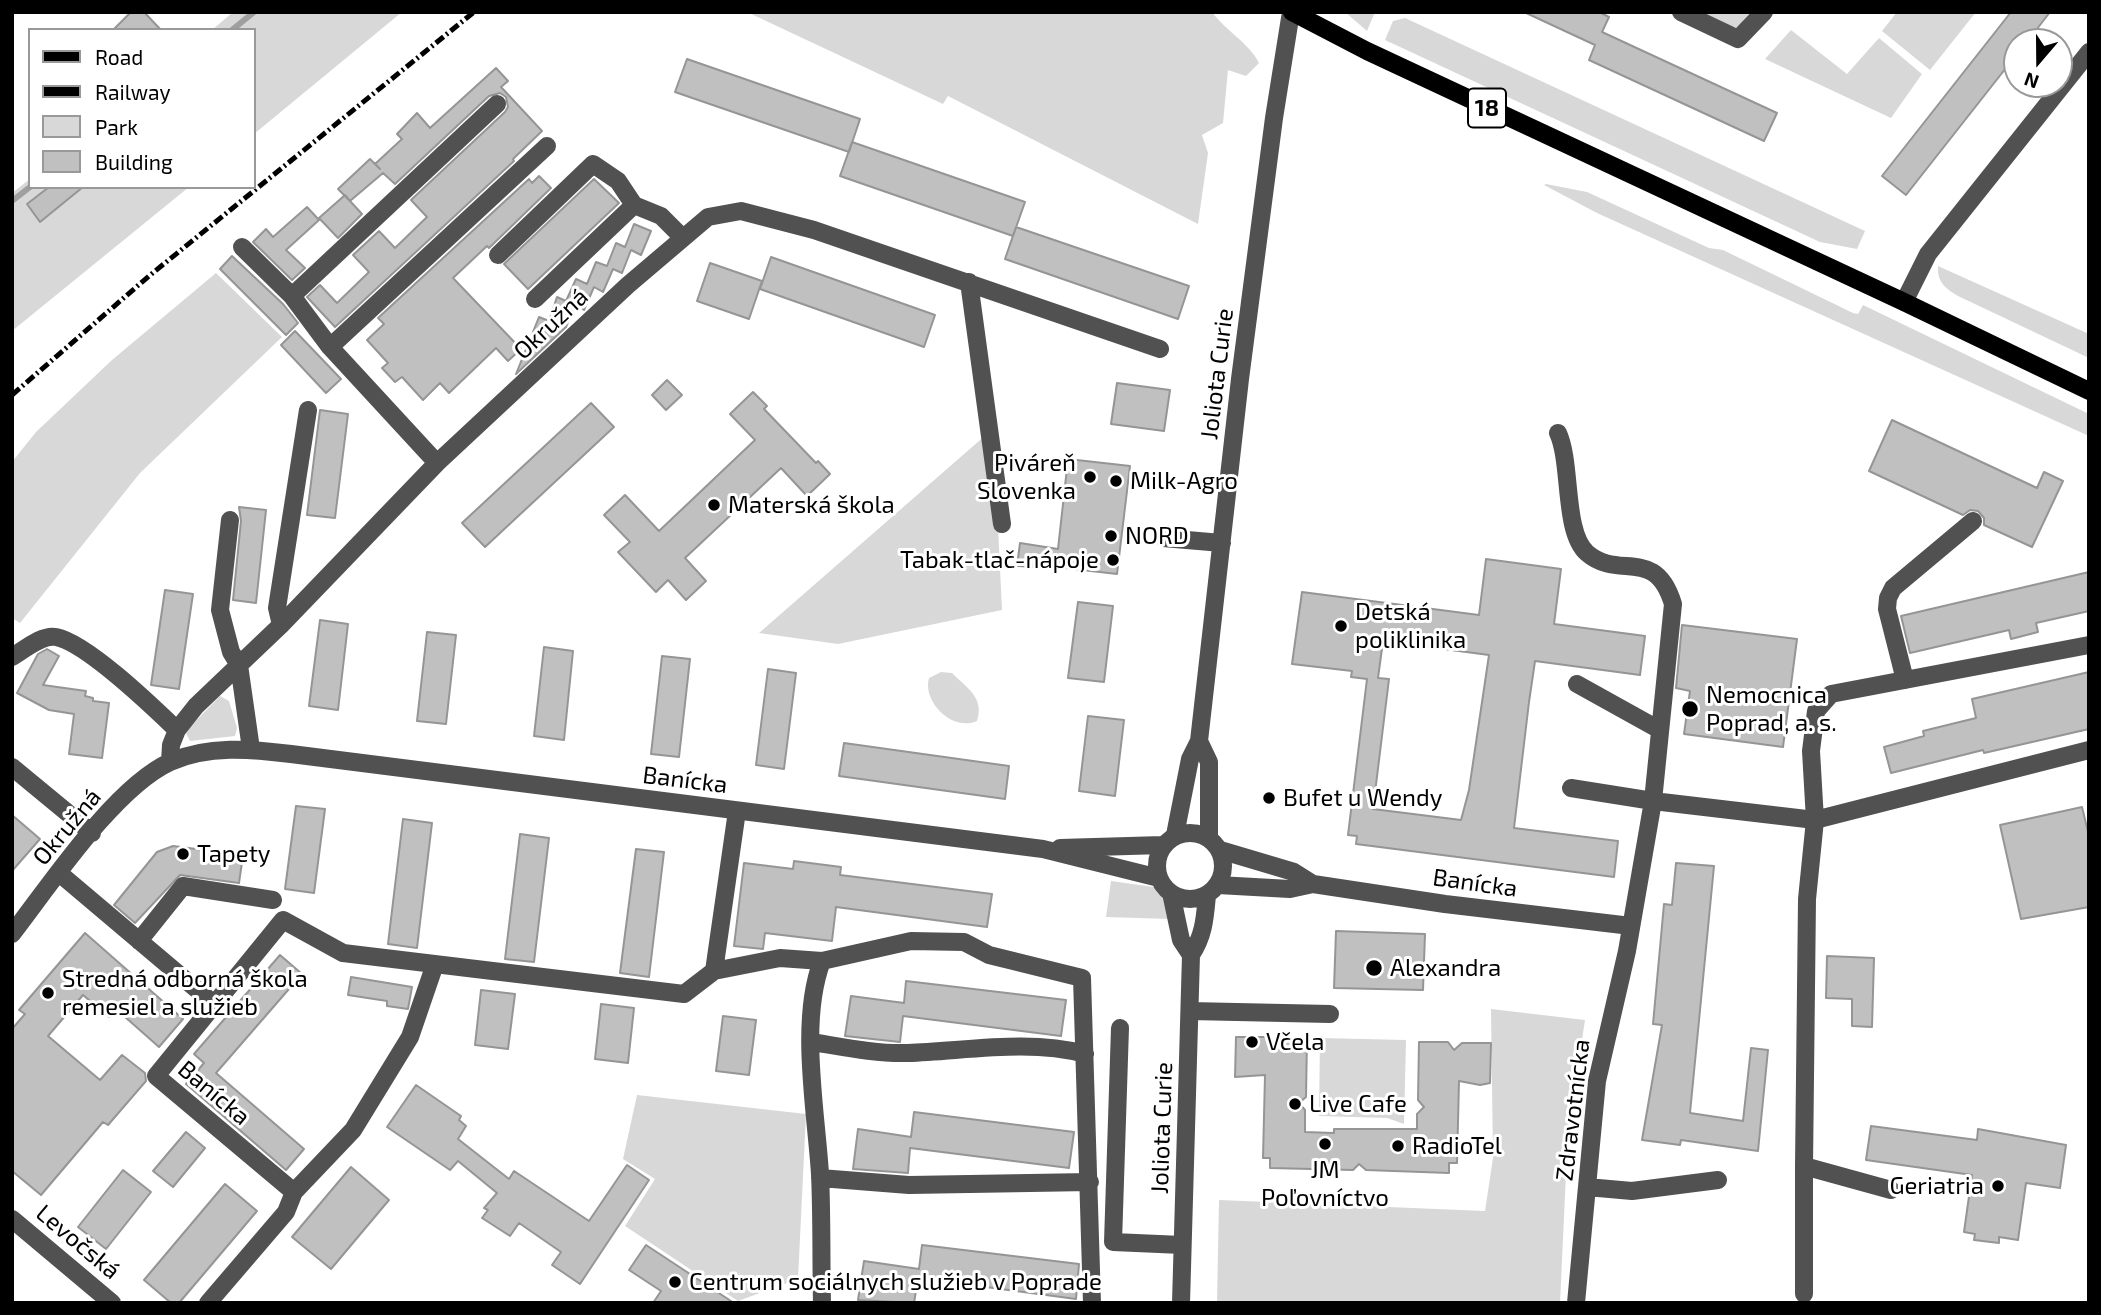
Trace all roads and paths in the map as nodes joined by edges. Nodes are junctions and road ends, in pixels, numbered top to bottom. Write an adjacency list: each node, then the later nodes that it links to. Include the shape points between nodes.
1 (1292, 12): 14 (main road, 18); 25 (street, Joliota Curie, via 1270,145)
2 (1681, 12): 3 (street, via 1738,39)
3 (1764, 12)
4 (2086, 61): 14 (street, via 1928,254)
5 (497, 104): 12 (street)
6 (547, 146): 15 (street)
7 (634, 205): 8 (street, via 661,216); 10 (street, via 618,181 593,164); 13 (street)
8 (682, 237): 11 (street, Okružná, via 708,216 741,211); 20 (street, Okružná)
9 (242, 247): 12 (street)
10 (498, 255)
11 (970, 282): 16 (street, Okružná); 23 (street)
12 (292, 296): 15 (street)
13 (536, 299)
14 (1904, 302): 17 (main road, 18)
15 (330, 347): 20 (street)
16 (1160, 349)
17 (2089, 391)
18 (308, 410): 26 (street, via 277,608)
19 (1558, 433): 32 (street, Zdravotnícka, via 1577,538 1588,553 1651,570 1667,584 1673,604)
20 (437, 463): 26 (street, Okružná)
21 (230, 520): 29 (street, via 220,610)
22 (1973, 521): 30 (street, via 1893,588 1888,598)
23 (1002, 524)
24 (1163, 538): 25 (street)
25 (1222, 542): 34 (street, Joliota Curie)
26 (281, 625): 29 (street, Okružná)
27 (2089, 645): 30 (street)
28 (12, 657): 33 (street, via 54,636 83,648)
29 (239, 665): 33 (street, Okružná); 35 (street)
30 (1905, 680): 42 (street, via 1830,694 1816,711 1811,751)
31 (1577, 684): 32 (street)
32 (1658, 729): 40 (street, Zdravotnícka)
33 (177, 730): 37 (street)
34 (1199, 741): 44 (street, Joliota Curie); 45 (street, Joliota Curie, via 1209,762)
35 (251, 749): 37 (street, Okružná, via 227,749); 41 (street, Banícka)
36 (2089, 750): 42 (street)
37 (170, 762): 43 (street, Okružná, via 123,798)
38 (12, 767): 43 (street)
39 (1571, 788): 40 (street)
40 (1653, 801): 42 (street); 53 (street, Zdravotnícka)
41 (737, 811): 46 (street, Banícka); 59 (street, Banícka)
42 (1815, 820): 66 (street, via 1807,899)
43 (92, 833): 47 (street, Okružná)
44 (1169, 840): 45 (street, via 1192,832); 46 (street, Banícka); 48 (street, via 1157,860)
45 (1215, 844): 49 (street, Banícka, via 1294,872); 50 (street, via 1224,869)
46 (1043, 849): 48 (street, Banícka)
47 (59, 873): 54 (street, Okružná); 55 (street)
48 (1159, 878): 51 (street)
49 (1313, 884): 50 (street, Banícka, via 1290,889); 53 (street, Banícka)
50 (1212, 890): 51 (street, via 1188,899); 56 (street, Joliota Curie, via 1199,943)
51 (1171, 893): 56 (street, Joliota Curie, via 1181,940)
52 (273, 900): 55 (street, via 183,886)
53 (1631, 926): 70 (street, Zdravotnícka, via 1597,1080)
54 (12, 934)
55 (139, 941): 60 (street)
56 (1191, 955): 61 (street, Joliota Curie)
57 (822, 961): 59 (street, via 780,958); 64 (street, via 814,982); 65 (street, via 911,941 964,942 989,955 1082,978)
58 (435, 967): 59 (street, Banícka, via 684,995); 60 (street, Banícka, via 343,953 283,920); 72 (street, via 410,1037 353,1130)
59 (714, 971)
60 (214, 1004): 72 (street, Banícka, via 156,1076)
61 (1190, 1011): 62 (street); 74 (street, Joliota Curie)
62 (1330, 1014)
63 (1120, 1028): 74 (street, via 1113,1242)
64 (812, 1042): 65 (street, via 905,1053 1036,1047); 67 (street)
65 (1085, 1054): 69 (street)
66 (1804, 1167): 71 (street); 75 (street)
67 (820, 1178): 69 (street, via 909,1185); 78 (street)
68 (1718, 1180): 70 (street, via 1632,1191)
69 (1090, 1182): 79 (street)
70 (1587, 1187): 81 (street, Zdravotnícka)
71 (1891, 1190)
72 (293, 1192): 77 (street, via 286,1212)
73 (12, 1219): 76 (street, Levočská)
74 (1182, 1245): 80 (street, Joliota Curie)
75 (1804, 1294)
76 (112, 1303)
77 (208, 1303)
78 (822, 1303)
79 (1092, 1303)
80 (1181, 1303)
81 (1576, 1303)

